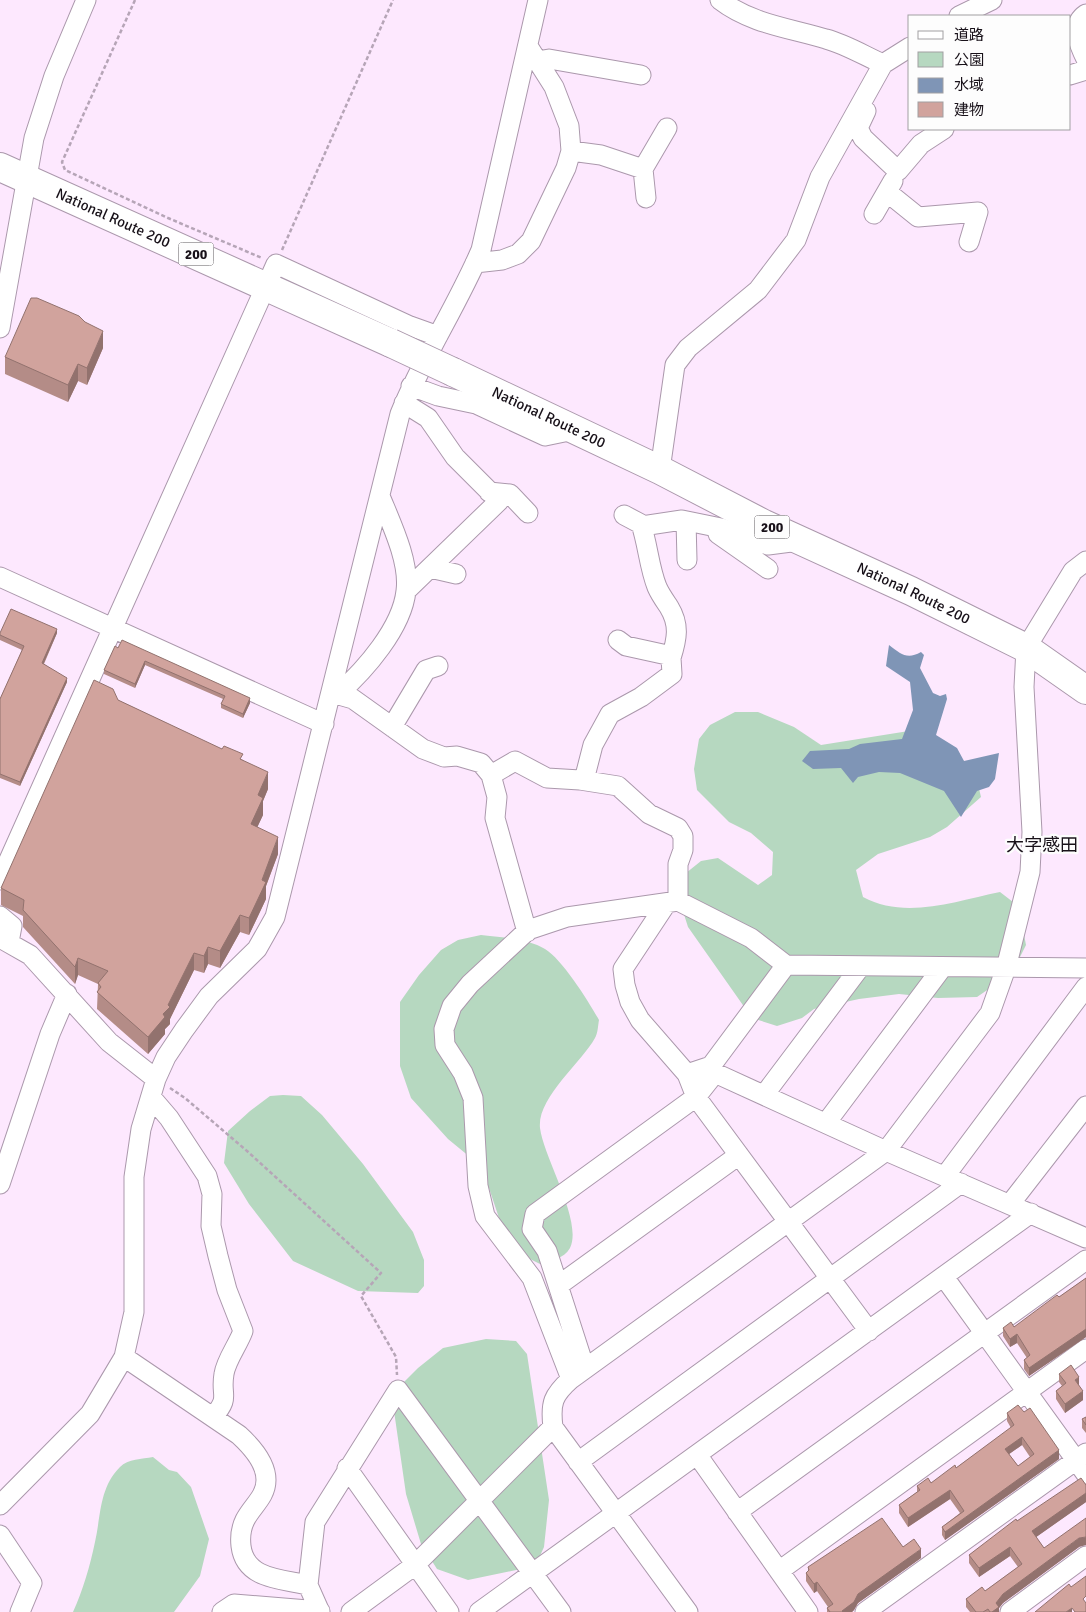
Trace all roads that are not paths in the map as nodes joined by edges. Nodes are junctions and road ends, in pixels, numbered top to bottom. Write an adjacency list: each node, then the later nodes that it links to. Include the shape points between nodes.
1 (86, 0): 20 (street, via 54,76)
2 (538, 0): 8 (street)
3 (720, 0): 10 (street, via 773,26 828,39)
4 (992, 0): 6 (street)
5 (1086, 14): 9 (street, via 1077,27 1078,42)
6 (961, 15)
7 (908, 48): 10 (street)
8 (533, 53): 13 (street, via 549,59); 16 (street, via 554,87 569,126); 25 (street)
9 (1086, 59)
10 (883, 64): 19 (street, via 858,128 863,138); 32 (street, via 820,177 796,240 758,290 688,348 675,365)
11 (1086, 70): 12 (street)
12 (1071, 75)
13 (641, 76)
14 (667, 128): 18 (street)
15 (942, 130): 19 (street, via 921,144)
16 (571, 151): 18 (street, via 601,155); 25 (street, via 530,241 518,254 502,260)
17 (0, 167): 20 (highway, National Route 200 / 200)
18 (643, 169): 22 (street)
19 (898, 171): 21 (street)
20 (25, 178): 28 (street); 31 (highway, National Route 200 / 200, bridge, via 391,343)
21 (887, 192): 23 (street); 24 (street, via 918,217 978,212)
22 (646, 198)
23 (874, 214)
24 (969, 242)
25 (475, 263): 29 (street)
26 (274, 268): 29 (street)
27 (261, 297): 48 (street, via 188,455)
28 (0, 328)
29 (438, 336): 30 (street)
30 (408, 394): 31 (street, via 476,404 545,436); 33 (street, via 455,457); 34 (street)
31 (574, 430): 32 (highway, National Route 200 / 200)
32 (660, 470): 40 (highway, National Route 200 / 200)
33 (489, 492): 35 (street, via 510,494); 43 (street, via 499,502)
34 (380, 496): 47 (street, via 398,540); 54 (street)
35 (528, 512)
36 (624, 515): 39 (street)
37 (686, 521): 38 (street); 39 (street); 41 (street)
38 (705, 525): 40 (street, via 768,545); 44 (street)
39 (642, 526): 51 (street, via 658,589 676,619 678,635)
40 (803, 541): 50 (highway, National Route 200 / 200)
41 (687, 560)
42 (1086, 561): 50 (street, via 1073,571)
43 (430, 568): 45 (street); 47 (street)
44 (768, 569)
45 (456, 574)
46 (0, 577): 48 (street)
47 (407, 590): 54 (street, via 401,614 389,634 350,684)
48 (114, 629): 55 (street); 59 (street)
49 (618, 640): 51 (street, via 626,646)
50 (1026, 648): 53 (highway, National Route 200 / 200); 67 (street, via 1024,687 1032,832 1030,872)
51 (671, 658): 58 (street, via 672,674 610,714 593,745)
52 (438, 666): 56 (street, via 426,670)
53 (1086, 690)
54 (335, 694): 55 (street); 56 (street, via 353,698)
55 (324, 724): 73 (street, via 275,917 257,949 209,996 184,1030 166,1057)
56 (392, 727): 57 (street, via 423,749 444,757 457,756 481,763)
57 (491, 775): 58 (street, via 515,761 547,778); 62 (street, via 498,797 495,818)
58 (584, 780): 60 (street, via 618,786 649,814 678,828 683,836 683,850)
59 (0, 880)
60 (672, 902): 62 (street, via 567,917); 64 (street, via 751,938); 72 (street, via 623,969 630,1002 640,1020)
61 (0, 916): 63 (street, via 12,926)
62 (527, 932): 95 (street, via 470,984 452,1006 444,1029 445,1046 463,1072 473,1098 478,1186 485,1216 532,1278)
63 (5, 940): 70 (street, via 30,955)
64 (786, 965): 65 (street); 71 (street)
65 (861, 966): 66 (street); 74 (street)
66 (942, 968): 67 (street); 77 (street)
67 (1006, 968): 68 (street); 79 (street, via 990,1013)
68 (1086, 968)
69 (1086, 987): 81 (street)
70 (67, 994): 73 (street); 82 (street, via 50,1034)
71 (713, 1070): 72 (street); 74 (street); 75 (street)
72 (687, 1074): 75 (street)
73 (154, 1088): 94 (street, via 141,1129 134,1177 134,1312); 97 (street, via 206,1176 212,1194 211,1226 218,1256 243,1331 224,1374 223,1406)
74 (764, 1095): 77 (street)
75 (696, 1097): 80 (street); 90 (street, via 535,1214 532,1229 547,1251)
76 (1086, 1106): 78 (street)
77 (826, 1124): 79 (street)
78 (1080, 1126): 83 (street)
79 (886, 1151): 81 (street); 85 (street)
80 (739, 1155): 85 (street); 90 (street)
81 (953, 1180): 83 (street); 89 (street)
82 (0, 1184)
83 (1010, 1204): 84 (street)
84 (1030, 1213): 86 (street); 88 (street)
85 (789, 1222): 89 (street); 95 (street)
86 (1086, 1238)
87 (1086, 1260): 92 (street)
88 (944, 1277): 91 (street); 92 (street)
89 (831, 1279): 91 (street); 100 (street)
90 (559, 1285): 95 (street)
91 (869, 1331): 99 (street)
92 (984, 1334): 96 (street); 105 (street)
93 (1086, 1349): 96 (street)
94 (124, 1357): 97 (street); 104 (street, via 90,1414)
95 (578, 1374): 98 (street, via 558,1390 551,1407)
96 (1026, 1392): 101 (street); 110 (street)
97 (213, 1417): 112 (street, via 254,1449 266,1479 264,1493 245,1520 240,1537 242,1556 250,1569)
98 (553, 1427): 100 (street); 103 (street)
99 (698, 1456): 105 (street); 106 (street)
100 (578, 1462): 106 (street)
101 (1083, 1463): 122 (street)
102 (347, 1468): 103 (street, via 398,1390); 109 (street); 112 (street, via 315,1522)
103 (479, 1500): 109 (street); 111 (street)
104 (0, 1505)
105 (737, 1512): 110 (street)
106 (616, 1515): 111 (street); 120 (street)
107 (0, 1535): 114 (street, via 32,1583)
108 (1086, 1556): 123 (street)
109 (415, 1565): 116 (street); 117 (street)
110 (779, 1571): 121 (street)
111 (534, 1573): 118 (street); 119 (street)
112 (308, 1585): 113 (street)
113 (320, 1611): 115 (street, via 234,1604)
114 (20, 1612)
115 (222, 1612)
116 (351, 1612)
117 (449, 1612)
118 (479, 1612)
119 (561, 1612)
120 (688, 1612)
121 (808, 1612)
122 (865, 1612)
123 (1010, 1612)

